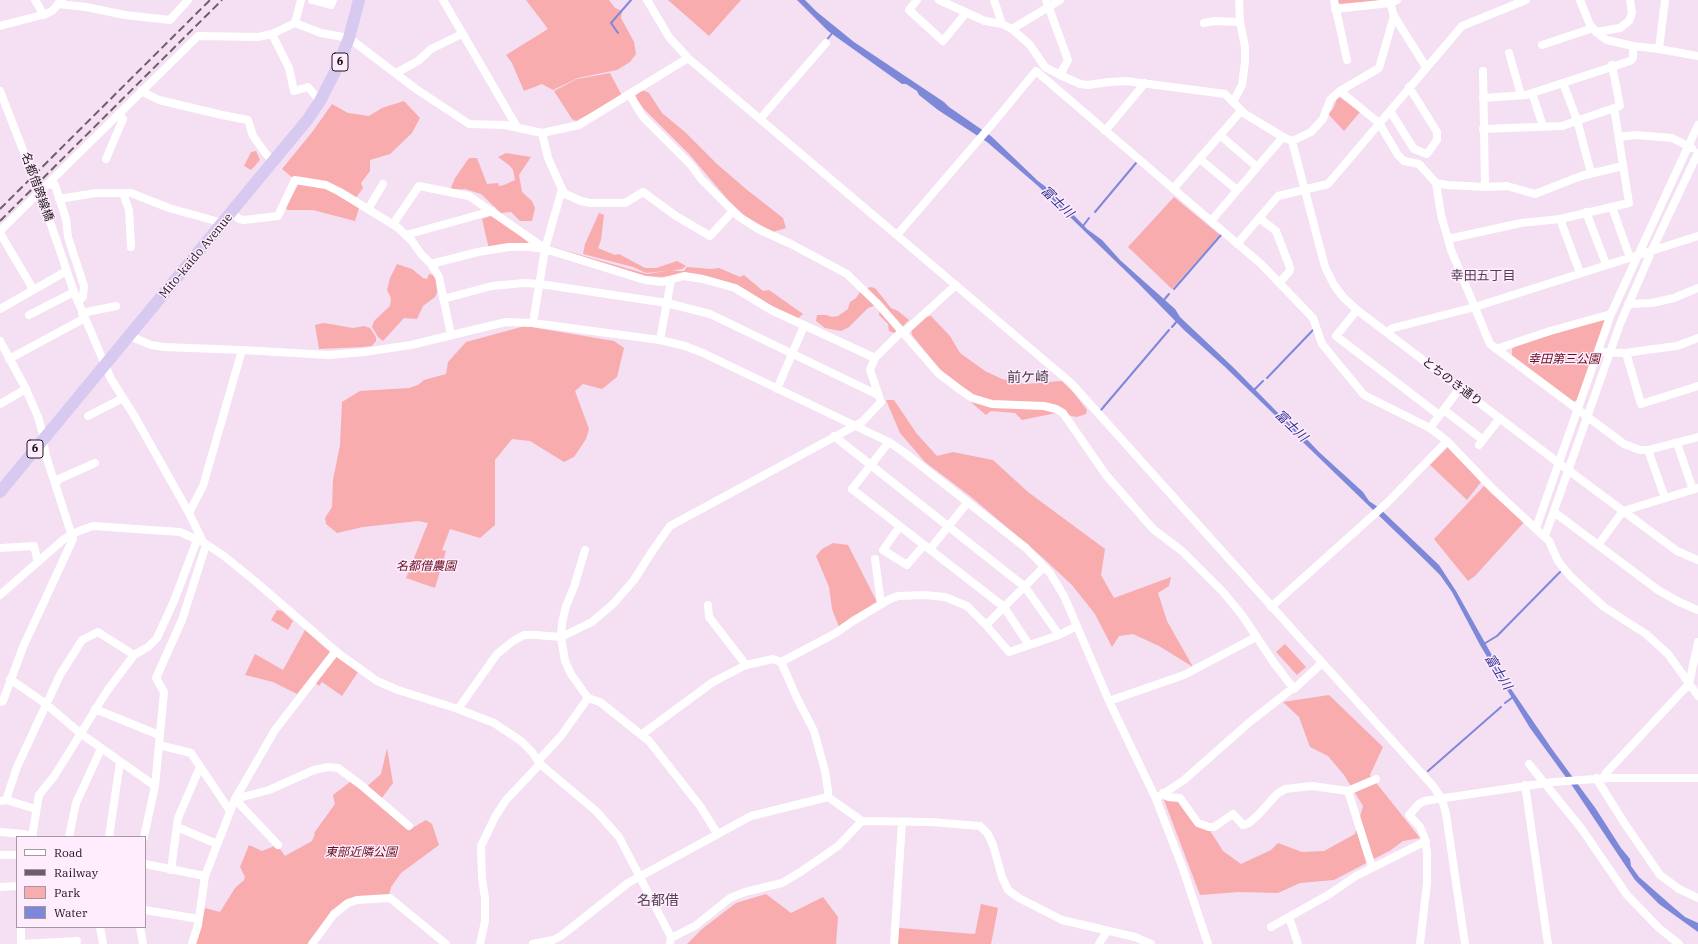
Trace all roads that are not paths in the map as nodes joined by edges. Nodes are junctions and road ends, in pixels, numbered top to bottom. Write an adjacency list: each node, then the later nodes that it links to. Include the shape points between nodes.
1 (35, 0): 24 (street)
2 (188, 0): 19 (street, via 170,20 125,15)
3 (301, 0): 26 (street)
4 (312, 0): 5 (street, via 331,5)
5 (333, 0)
6 (358, 0): 35 (highway, Mito-kaido Avenue / 6)
7 (443, 0): 34 (street)
8 (647, 0): 42 (street, via 669,37)
9 (917, 0): 23 (street, via 909,10 942,41)
10 (939, 0): 23 (street)
11 (994, 0): 29 (street)
12 (1060, 0): 21 (street)
13 (1239, 0): 27 (street)
14 (1334, 0): 22 (street)
15 (1526, 0): 46 (street, via 1462,26)
16 (1580, 0): 32 (street)
17 (1630, 0): 32 (street, via 1632,13 1629,21 1620,28)
18 (1665, 0): 39 (street)
19 (60, 2): 24 (street)
20 (1394, 2): 22 (street); 25 (street)
21 (1047, 4): 31 (street); 50 (street, via 1068,60)
22 (1335, 9): 43 (street)
23 (966, 13): 29 (street)
24 (44, 15): 30 (street)
25 (1394, 16): 46 (street); 55 (street, via 1379,68)
26 (295, 22): 33 (street); 35 (street, via 321,33)
27 (1240, 22): 28 (street); 62 (street, via 1245,62 1242,85)
28 (1204, 23)
29 (1002, 24): 31 (street)
30 (0, 26)
31 (1012, 30): 44 (street, via 1030,46)
32 (1594, 30): 37 (street); 38 (street, via 1607,40)
33 (272, 34): 54 (street, via 258,37 198,36); 61 (street, via 289,68 294,91 308,87)
34 (462, 34): 49 (street, via 431,49 418,61); 72 (street)
35 (350, 38): 49 (street); 61 (highway, Mito-kaido Avenue / 6)
36 (826, 43): 67 (street)
37 (1542, 45)
38 (1633, 46): 39 (street); 45 (street, via 1630,60)
39 (1659, 49): 41 (street)
40 (1509, 53): 59 (street)
41 (1698, 56)
42 (688, 58): 58 (street); 67 (street)
43 (1347, 60)
44 (1042, 63): 47 (street); 50 (street)
45 (1612, 65): 52 (street); 63 (street, via 1620,106)
46 (1426, 67): 53 (street)
47 (1036, 71): 74 (street); 111 (street)
48 (1483, 71): 60 (street)
49 (396, 73): 72 (street, via 469,124)
50 (1060, 75): 51 (street, via 1088,85 1114,81)
51 (1145, 83): 62 (street, via 1225,94); 74 (street)
52 (1563, 83): 57 (street); 68 (street)
53 (1409, 87): 65 (street); 65 (street, via 1437,132 1437,140 1427,154 1414,149)
54 (141, 91): 66 (street); 84 (street, via 159,100 248,120 253,136)
55 (1340, 91): 69 (street); 79 (street, via 1330,100 1323,118 1311,132)
56 (1, 93): 127 (street, 名都借跨線橋, via 41,196)
57 (1532, 93): 59 (street); 71 (street)
58 (629, 94): 75 (street, via 579,125); 101 (street, via 642,117)
59 (1521, 94): 60 (street)
60 (1483, 98): 73 (street)
61 (320, 101): 84 (highway, Mito-kaido Avenue / 6)
62 (1234, 102): 64 (street)
63 (1614, 108): 68 (street); 77 (street)
64 (1241, 111): 76 (street); 78 (street)
65 (1390, 111): 69 (street)
66 (119, 114): 82 (street, via 123,119); 92 (street)
67 (760, 119): 111 (street)
68 (1576, 120): 71 (street, via 1562,126); 87 (street)
69 (1379, 123): 88 (street, via 1398,156 1404,162 1419,164); 95 (street, via 1328,184)
70 (1698, 125): 80 (street)
71 (1543, 126): 73 (street)
72 (517, 127): 75 (street)
73 (1483, 129): 90 (street)
74 (1105, 131): 91 (street)
75 (542, 133): 93 (street, via 548,158)
76 (1221, 136): 83 (street); 86 (street)
77 (1619, 137): 80 (street, via 1635,135 1672,138); 85 (street)
78 (1283, 138): 79 (street); 86 (street)
79 (1292, 141): 95 (street, とちのき通り)
80 (1688, 146): 81 (street); 118 (street)
81 (1698, 153): 117 (street)
82 (106, 158)
83 (1200, 159): 91 (street); 94 (street)
84 (274, 162): 103 (highway, Mito-kaido Avenue / 6)
85 (1623, 166): 87 (street); 98 (street, via 1629,203)
86 (1257, 167): 94 (street)
87 (1591, 173): 90 (street, via 1535,194 1507,186)
88 (1436, 183): 90 (street); 113 (street)
89 (383, 184): 99 (street)
90 (1485, 187)
91 (1173, 188): 106 (street)
92 (42, 189): 97 (street, via 55,185); 109 (street); 121 (street); 127 (street, via 74,280)
93 (562, 189): 101 (street, via 566,194 581,201 596,204 624,203 643,192 710,236); 116 (street)
94 (1237, 190): 106 (street)
95 (1304, 190): 104 (street, via 1278,196); 137 (street, とちのき通り, via 1325,268 1334,285)
96 (123, 193): 97 (street, via 96,193); 107 (street, via 131,193 169,208); 115 (street, via 129,210)
97 (59, 199): 131 (street, via 84,286 83,297)
98 (1612, 207): 102 (street); 118 (street)
99 (368, 209): 103 (street, via 326,185 296,180 278,216 244,220); 108 (street)
100 (492, 211): 108 (street, via 469,196 419,186); 110 (street); 116 (street)
101 (733, 211): 143 (street, via 758,229 785,240 847,274 871,296)
102 (1586, 212): 105 (street); 120 (street)
103 (232, 213): 107 (highway, Mito-kaido Avenue / 6)
104 (1259, 218): 114 (street); 124 (street, via 1276,231 1289,265 1289,272)
105 (1560, 218): 113 (street, via 1521,223); 122 (street)
106 (1211, 221): 114 (street)
107 (223, 223): 146 (highway, Mito-kaido Avenue / 6)
108 (393, 224): 110 (street)
109 (0, 232): 129 (street)
110 (406, 235): 119 (street)
111 (897, 235): 126 (street)
112 (1698, 236): 117 (street)
113 (1448, 240): 135 (street)
114 (1237, 244): 124 (street)
115 (131, 246)
116 (546, 249): 119 (street, via 509,247); 123 (street, via 645,280); 125 (street)
117 (1652, 250): 118 (street); 133 (street)
118 (1634, 257): 120 (street); 138 (street)
119 (431, 264): 130 (street, via 439,278)
120 (1606, 264): 122 (street)
121 (63, 273): 127 (street, via 66,283); 129 (street)
122 (1580, 273): 135 (street)
123 (671, 280): 132 (street); 142 (street, via 684,276 735,288)
124 (1280, 282): 172 (street, via 1313,318 1322,344 1364,395)
125 (540, 284): 130 (street, via 492,286); 132 (street); 141 (street)
126 (956, 285): 143 (street); 211 (street, via 1071,383)
127 (72, 287): 131 (street); 139 (street)
128 (1698, 288): 133 (street, via 1674,298 1652,303)
129 (34, 289): 136 (street)
130 (443, 299): 145 (street)
131 (78, 302): 140 (street)
132 (667, 304): 148 (street); 155 (street, via 710,314)
133 (1628, 304): 153 (street)
134 (116, 306): 140 (street)
135 (1475, 307): 144 (street, via 1393,328); 150 (street, via 1490,344)
136 (0, 309)
137 (1356, 310): 144 (street, とちのき通り); 167 (street, via 1336,336)
138 (1611, 314): 150 (street); 152 (street)
139 (28, 315)
140 (84, 315): 157 (street); 158 (street)
141 (533, 323): 145 (street, via 506,322); 148 (street)
142 (804, 326): 155 (street); 156 (street)
143 (902, 332): 156 (street); 217 (street, via 938,373 972,398 1003,406 1044,406 1063,413 1106,475 1153,529 1185,554 1223,592)
144 (1387, 332): 160 (street, とちのき通り)
145 (451, 335): 151 (street, via 411,345 347,354 315,355)
146 (130, 336): 151 (street, via 151,345 164,347); 158 (highway, Mito-kaido Avenue / 6)
147 (1698, 338): 154 (street, via 1677,346)
148 (660, 340): 162 (street, via 686,346)
149 (0, 341): 157 (street)
150 (1496, 349): 166 (street)
151 (242, 350): 191 (street, via 203,486)
152 (1598, 352): 153 (street); 166 (street)
153 (1610, 352): 154 (street); 169 (street)
154 (1626, 353): 159 (street, via 1641,404)
155 (792, 354): 162 (street); 163 (street)
156 (875, 358): 163 (street, via 870,370)
157 (9, 359): 161 (street)
158 (105, 365): 164 (street); 175 (highway, Mito-kaido Avenue / 6)
159 (1698, 386)
160 (1460, 388): 167 (street); 170 (street, とちのき通り)
161 (26, 389): 165 (street); 175 (street, via 38,417)
162 (777, 389): 171 (street)
163 (878, 395): 171 (street, via 880,405 862,422)
164 (123, 398): 168 (street); 191 (street)
165 (0, 404)
166 (1578, 410): 169 (street); 181 (street)
167 (1441, 412): 170 (street, via 1481,442); 172 (street)
168 (88, 416)
169 (1587, 417): 179 (street, via 1624,444); 183 (street)
170 (1500, 418): 181 (street, とちのき通り)
171 (854, 425): 173 (street); 177 (street)
172 (1430, 428): 176 (street)
173 (834, 436): 182 (street); 216 (street, via 670,526 634,580 614,603 592,622)
174 (1698, 436): 178 (street)
175 (43, 439): 184 (street); 186 (highway, Mito-kaido Avenue / 6)
176 (1448, 441): 194 (street, via 1493,489); 211 (street, via 1388,502)
177 (889, 442): 182 (street); 188 (street)
178 (1677, 443): 179 (street); 185 (street)
179 (1648, 450): 187 (street)
180 (95, 463): 184 (street)
181 (1560, 464): 183 (street, とちのき通り); 194 (street)
182 (870, 465): 192 (street, via 852,489); 193 (street)
183 (1568, 470): 189 (street, とちのき通り); 190 (street)
184 (56, 483): 195 (street)
185 (1696, 489): 187 (street)
186 (0, 492)
187 (1665, 498): 189 (street)
188 (968, 502): 193 (street); 205 (street, via 1026,548)
189 (1623, 511): 198 (street); 202 (street, とちのき通り, via 1677,551)
190 (1554, 512): 196 (street); 198 (street)
191 (189, 513): 197 (street)
192 (900, 526): 199 (street); 199 (street, via 884,550 907,565)
193 (948, 526): 199 (street); 206 (street)
194 (1536, 528): 196 (street)
195 (72, 534): 197 (street, via 93,526 180,532); 204 (street); 225 (street, via 73,539 68,552)
196 (1545, 536): 226 (street, via 1558,561 1570,576 1604,607 1646,634 1668,654)
197 (202, 542): 220 (street, via 256,582); 221 (street, via 157,638); 237 (street, via 182,620 156,678 164,692)
198 (1598, 545): 212 (street, via 1658,590)
199 (927, 547): 210 (street)
200 (0, 548): 204 (street, via 34,546)
201 (585, 550): 216 (street, via 564,614)
202 (1697, 558)
203 (875, 559): 209 (street)
204 (38, 562): 207 (street)
205 (1044, 567): 206 (street); 214 (street, via 1064,596)
206 (1025, 587): 210 (street); 215 (street)
207 (0, 596)
208 (708, 604): 224 (street, via 709,617)
209 (881, 604): 213 (street, via 898,596 945,597 967,606); 222 (street, via 836,633)
210 (1004, 607): 213 (street); 219 (street)
211 (1271, 607): 223 (street)
212 (1698, 610)
213 (986, 625): 219 (street, via 1009,652)
214 (1077, 626): 215 (street); 231 (street)
215 (1058, 635): 219 (street)
216 (561, 637): 229 (street, via 565,661); 234 (street, via 524,635 513,641 497,654)
217 (1256, 637): 227 (street); 231 (street, via 1184,675)
218 (1698, 642): 226 (street)
219 (1029, 645)
220 (336, 651): 234 (street, via 378,681); 254 (street, via 275,730)
221 (134, 655): 232 (street, via 98,632 82,640 60,675); 233 (street)
222 (781, 662): 224 (street, via 773,660); 253 (street, via 814,731 825,771)
223 (1322, 663): 227 (street); 256 (street)
224 (746, 665): 238 (street, via 713,682)
225 (10, 679): 230 (street); 232 (street)
226 (1689, 684): 228 (street); 245 (street, via 1606,773)
227 (1293, 688): 252 (street, via 1250,721 1184,780)
228 (1698, 696)
229 (588, 698): 238 (street, via 600,702); 242 (street)
230 (1, 701): 235 (street)
231 (1109, 701): 255 (street)
232 (46, 704): 236 (street); 257 (street)
233 (95, 709): 236 (street); 237 (street)
234 (458, 709): 242 (street, via 494,723 521,741)
235 (0, 710)
236 (80, 733): 240 (street); 258 (street, via 39,795)
237 (159, 735): 239 (street)
238 (641, 735): 265 (street, via 649,741 700,806)
239 (159, 745): 244 (street, via 191,753); 250 (street)
240 (101, 748): 241 (street); 268 (street, via 76,803)
241 (120, 762): 250 (street); 269 (street)
242 (539, 763): 280 (street, via 607,822 619,837); 300 (street, via 506,800 481,846 485,921)
243 (1529, 764): 248 (street)
244 (200, 767): 259 (street); 262 (street)
245 (1595, 778): 246 (street); 248 (street); 283 (street, via 1660,875 1679,890)
246 (1698, 778)
247 (1376, 779): 251 (street)
248 (1544, 783): 249 (street); 310 (street, via 1585,834 1627,895 1659,928)
249 (1525, 785): 256 (street); 309 (street)
250 (155, 786): 270 (street)
251 (1348, 791): 252 (street, via 1312,786 1285,789 1249,823 1244,825 1233,814 1214,827 1198,823 1180,798 1168,797); 277 (street)
252 (1163, 793): 255 (street)
253 (828, 797): 260 (street); 265 (street, via 750,816)
254 (234, 799): 259 (street); 263 (street, via 260,793 314,770 338,768); 273 (street)
255 (1156, 799): 305 (street)
256 (1442, 799): 271 (street, via 1424,801 1409,815 1420,827); 308 (street, via 1449,829)
257 (3, 800): 258 (street)
258 (36, 809): 267 (street)
259 (230, 811): 272 (street)
260 (862, 821): 261 (street); 293 (street, via 838,846 796,875 782,883 730,898 695,926)
261 (902, 822): 291 (street, via 980,826 988,834 993,845 1008,890 1062,920); 302 (street)
262 (177, 826): 272 (street); 278 (street)
263 (409, 826)
264 (0, 832): 266 (street)
265 (717, 833): 280 (street)
266 (29, 836)
267 (32, 836)
268 (69, 836)
269 (108, 836)
270 (144, 836)
271 (1426, 841): 277 (street); 307 (street, via 1427,883)
272 (217, 844): 279 (street)
273 (278, 845)
274 (0, 855): 275 (street)
275 (16, 855)
276 (146, 864): 278 (street)
277 (1372, 867): 285 (street)
278 (171, 870): 279 (street)
279 (205, 876): 286 (street)
280 (639, 876): 293 (street); 301 (street, via 560,936)
281 (16, 886): 282 (street)
282 (0, 887)
283 (1698, 898)
284 (146, 910): 286 (street)
285 (1290, 917): 287 (street); 306 (street)
286 (199, 919): 297 (street)
287 (1271, 927)
288 (21, 928): 294 (street)
289 (100, 928): 295 (street)
290 (140, 928): 296 (street)
291 (1107, 931): 303 (street); 304 (street, via 1135,937)
292 (77, 941): 294 (street)
293 (671, 941)
294 (21, 944)
295 (103, 944)
296 (142, 944)
297 (192, 944)
298 (312, 944): 299 (street, via 334,914 348,903 390,898)
299 (446, 944)
300 (480, 944)
301 (533, 944)
302 (894, 944)
303 (1099, 944)
304 (1151, 944)
305 (1208, 944)
306 (1298, 944)
307 (1420, 944)
308 (1466, 944)
309 (1548, 944)
310 (1679, 944)

